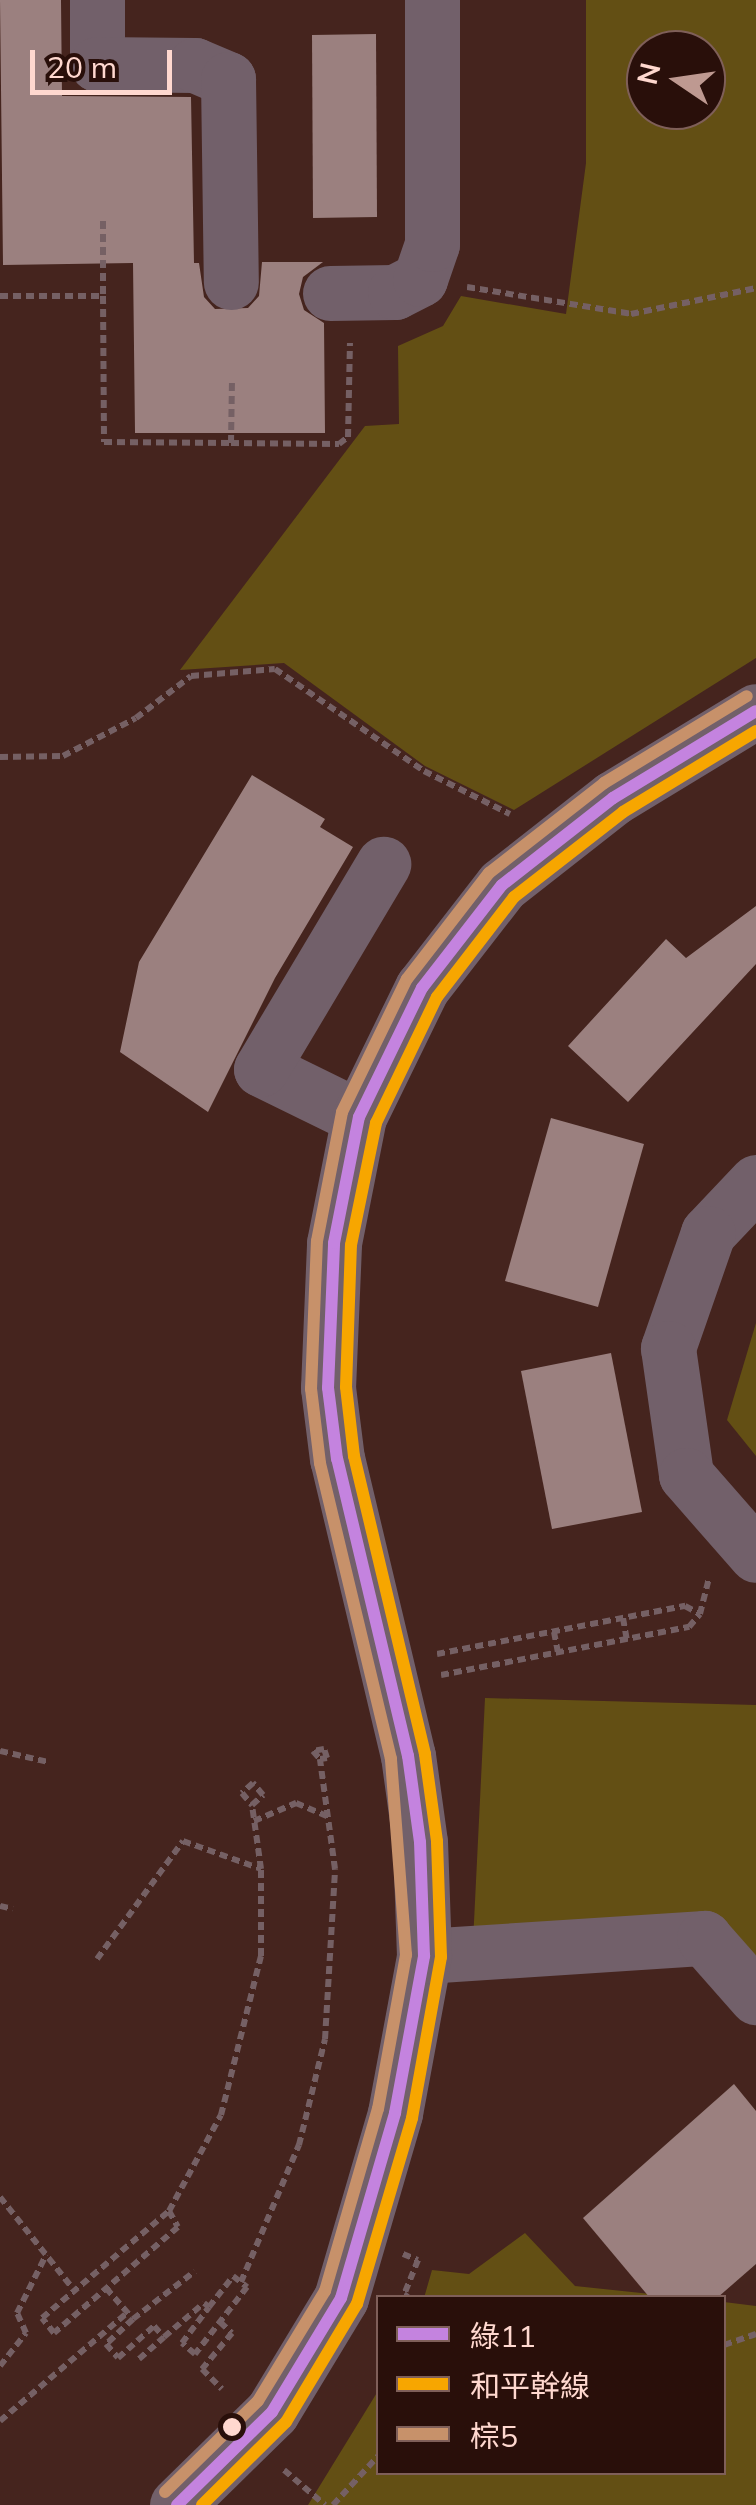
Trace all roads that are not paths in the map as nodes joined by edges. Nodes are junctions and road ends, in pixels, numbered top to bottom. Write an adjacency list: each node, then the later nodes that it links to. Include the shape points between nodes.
1 (96, 0): 3 (street, via 97,64 195,65 228,79)
2 (432, 0): 4 (street, via 432,244 408,285)
3 (232, 282)
4 (330, 292)
5 (756, 711): 7 (street, via 599,808 502,885 422,988)
6 (383, 864): 7 (street, via 261,1069)
7 (359, 1117): 10 (street, via 334,1243 328,1388 336,1459 390,1674 420,1842)
8 (756, 1182): 9 (street, via 708,1233 668,1348 686,1475)
9 (756, 1555)
10 (424, 1956): 11 (street, via 704,1938); 12 (street, via 396,2113 341,2298 272,2412)
11 (756, 1997)
12 (178, 2505)

